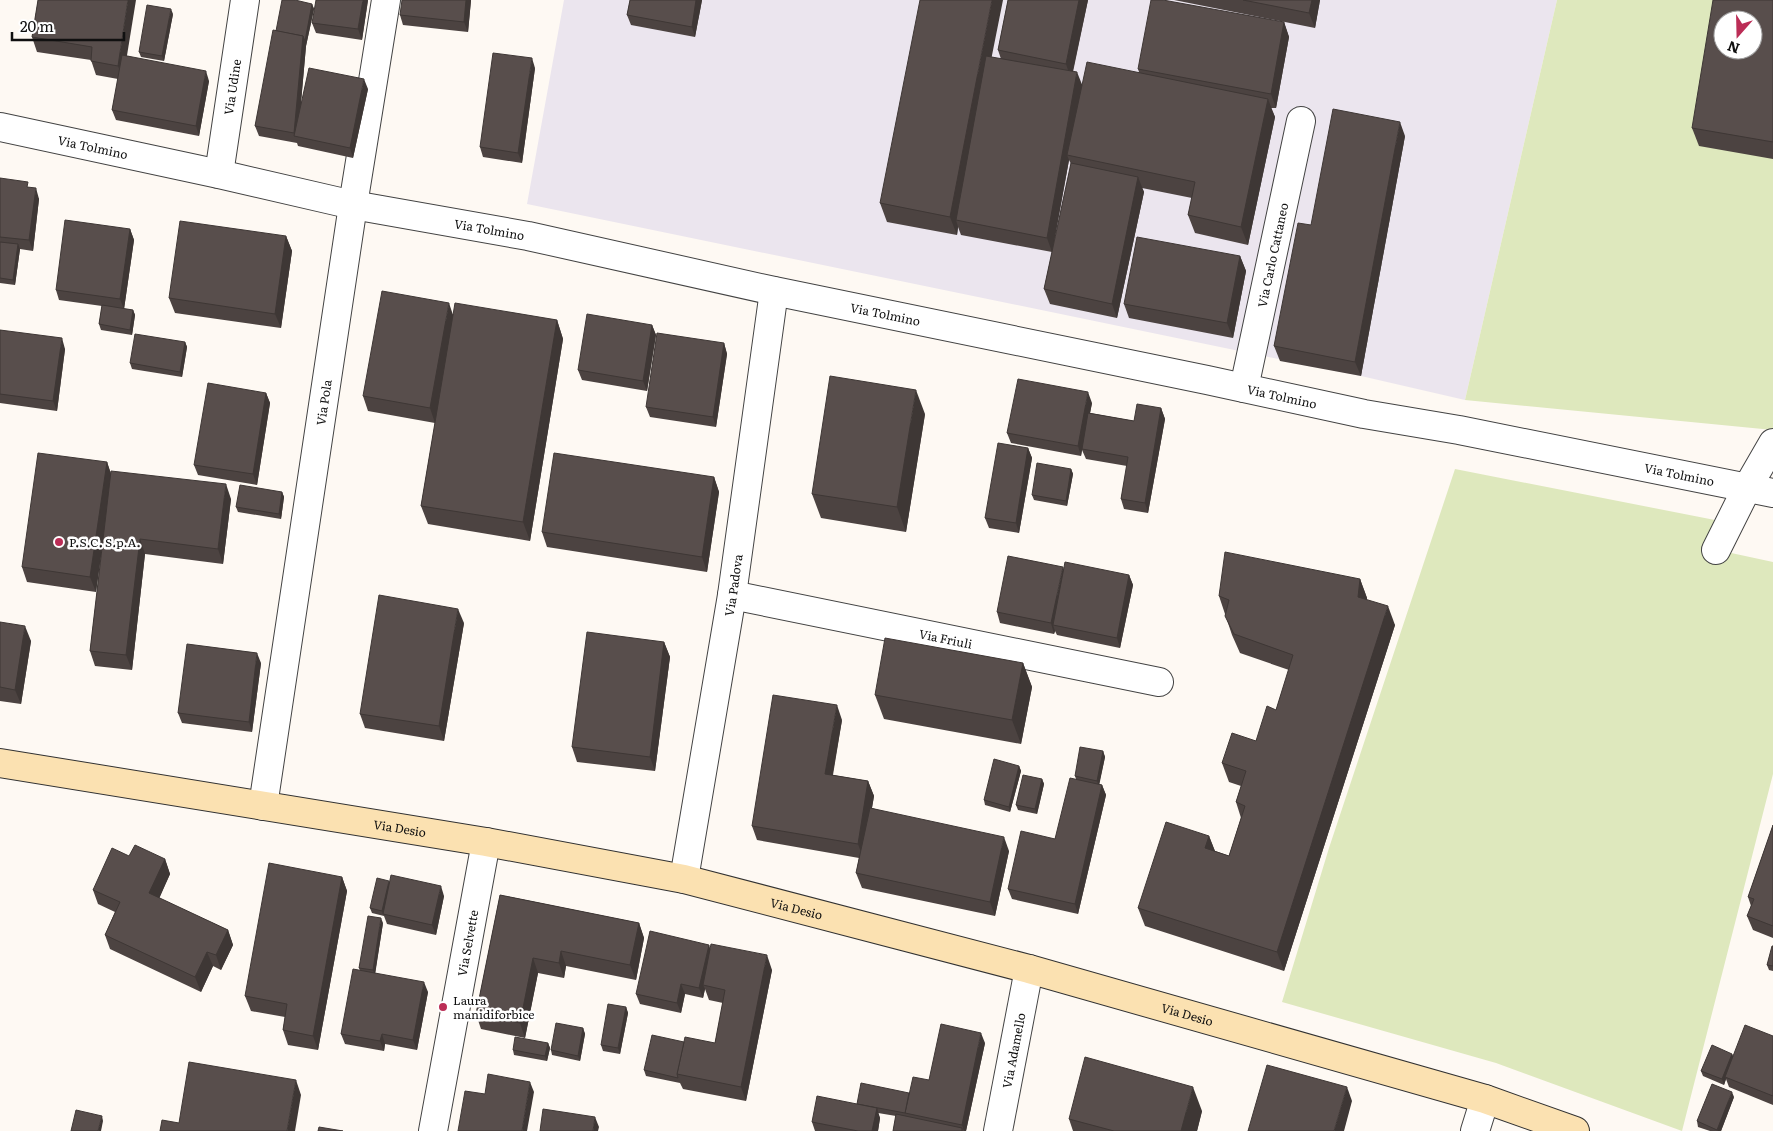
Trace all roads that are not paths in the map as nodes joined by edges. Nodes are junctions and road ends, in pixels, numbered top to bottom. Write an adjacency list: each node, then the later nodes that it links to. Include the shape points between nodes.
1 (245, 0): 5 (street, Via Udine)
2 (386, 0): 6 (street, Via Pola)
3 (1301, 121): 8 (street, Via Carlo Cattaneo)
4 (0, 127): 5 (street, Via Tolmino)
5 (219, 174): 6 (street, Via Tolmino)
6 (353, 204): 7 (street, Via Tolmino, via 528,236); 16 (street, Via Pola)
7 (774, 291): 8 (street, Via Tolmino); 13 (street, Via Padova)
8 (1244, 388): 10 (street, Via Tolmino)
9 (1773, 443): 10 (street)
10 (1747, 488): 11 (street, Via Tolmino); 12 (street)
11 (1773, 493)
12 (1716, 550)
13 (732, 595): 14 (street, Via Friuli); 18 (street, Via Padova)
14 (1159, 682)
15 (0, 763): 16 (street, Via Desio)
16 (263, 806): 17 (street, Via Desio)
17 (486, 842): 18 (street, Via Desio); 21 (street, Via Selvette)
18 (684, 880): 19 (street, Via Desio)
19 (1029, 968): 20 (street, Via Desio); 22 (street, Via Adamello)
20 (1485, 1099): 23 (street); 24 (street, Via Desio)
21 (433, 1131)
22 (998, 1131)
23 (1475, 1131)
24 (1575, 1131)

